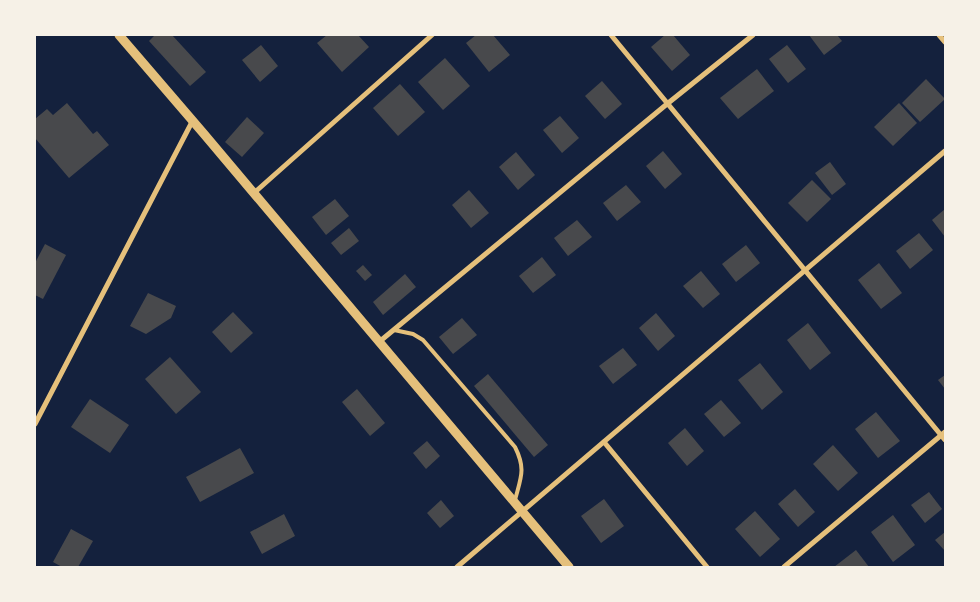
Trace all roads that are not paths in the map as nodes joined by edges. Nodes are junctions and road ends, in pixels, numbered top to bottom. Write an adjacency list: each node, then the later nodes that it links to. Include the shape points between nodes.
1 (119, 35): 8 (street)
2 (432, 35): 10 (street)
3 (611, 35): 7 (street)
4 (753, 35): 7 (street)
5 (939, 35): 6 (street)
6 (945, 42)
7 (667, 104): 11 (street); 12 (street)
8 (192, 120): 10 (street); 14 (street)
9 (945, 151): 11 (street)
10 (254, 193): 13 (street)
11 (806, 270): 15 (street); 16 (street)
12 (394, 330): 13 (street); 17 (lane, via 423,340 515,447 522,473)
13 (379, 342): 17 (street)
14 (35, 424)
15 (944, 436): 22 (street)
16 (604, 442): 18 (street); 21 (street)
17 (514, 502): 18 (street)
18 (522, 512): 19 (street); 20 (street)
19 (457, 567)
20 (568, 567)
21 (707, 567)
22 (784, 567)

